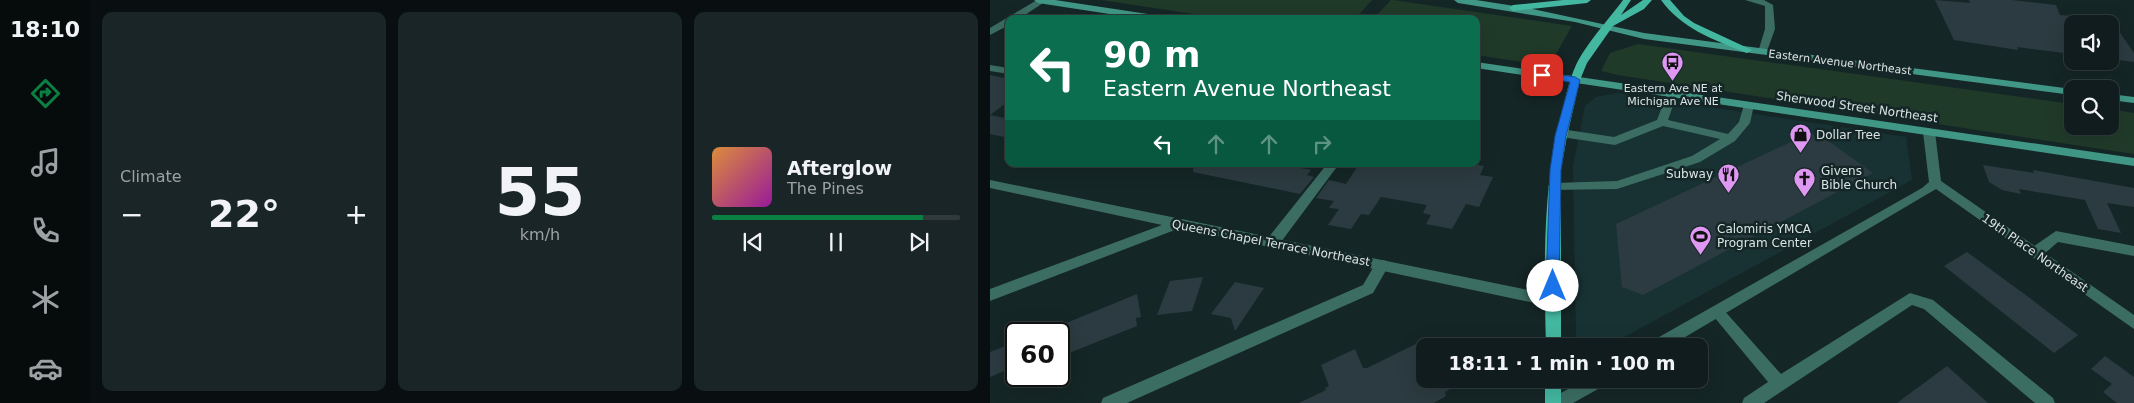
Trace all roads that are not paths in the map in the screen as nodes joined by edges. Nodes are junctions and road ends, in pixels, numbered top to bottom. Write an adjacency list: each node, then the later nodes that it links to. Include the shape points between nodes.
1 (1040, 0): 9 (street); 10 (street)
2 (1458, 0): 8 (street, Eastern Avenue Northeast)
3 (1587, 0): 8 (main road)
4 (1627, 0): 12 (main road)
5 (1648, 0): 12 (main road)
6 (1665, 0): 14 (main road, via 1671,10 1706,34)
7 (1749, 0): 15 (street, via 1769,5 1770,29)
8 (1513, 8): 12 (street, Eastern Avenue Northeast)
9 (1018, 15)
10 (1136, 15)
11 (1005, 23): 13 (street)
12 (1609, 26): 14 (street, Eastern Avenue Northeast, via 1644,36); 19 (main road, via 1585,59)
13 (990, 32)
14 (1747, 50): 15 (street, Eastern Avenue Northeast)
15 (1763, 52): 20 (street, Eastern Avenue Northeast)
16 (1480, 66): 19 (street)
17 (990, 68): 18 (street)
18 (1005, 70)
19 (1575, 80): 21 (street, Sherwood Street Northeast); 27 (main road)
20 (2064, 91)
21 (1672, 94): 24 (street, Sherwood Street Northeast); 25 (street)
22 (2119, 98): 23 (street)
23 (2134, 100)
24 (1749, 105): 26 (street, Sherwood Street Northeast); 28 (street, via 1744,123)
25 (1662, 122): 27 (street, via 1615,141); 28 (street)
26 (1929, 132): 29 (street, Sherwood Street Northeast); 31 (street)
27 (1561, 133): 33 (main road)
28 (1731, 138): 33 (street, via 1696,159 1617,185)
29 (2134, 162)
30 (1331, 167): 35 (street)
31 (1935, 183): 37 (street, 19th Place Northeast); 41 (street, via 1921,195)
32 (990, 184): 34 (street, Queens Chapel Terrace Northeast)
33 (1554, 187): 40 (main road)
34 (1177, 224): 35 (street, Queens Chapel Terrace Northeast); 39 (street)
35 (1273, 242): 38 (street, Queens Chapel Terrace Northeast)
36 (2134, 251): 37 (street, via 2056,236)
37 (2035, 253): 42 (street, 19th Place Northeast)
38 (1382, 265): 40 (street, Queens Chapel Terrace Northeast); 48 (street, via 1368,289)
39 (990, 295)
40 (1553, 300): 43 (main road)
41 (1717, 312): 44 (street); 45 (street)
42 (2134, 323)
43 (1553, 338)
44 (1671, 338)
45 (1780, 384): 51 (street); 52 (street, via 1910,299 1928,304)
46 (1553, 388): 49 (main road)
47 (1585, 388): 50 (street)
48 (1110, 403)
49 (1553, 403)
50 (1558, 403)
51 (1750, 403)
52 (2047, 403)

